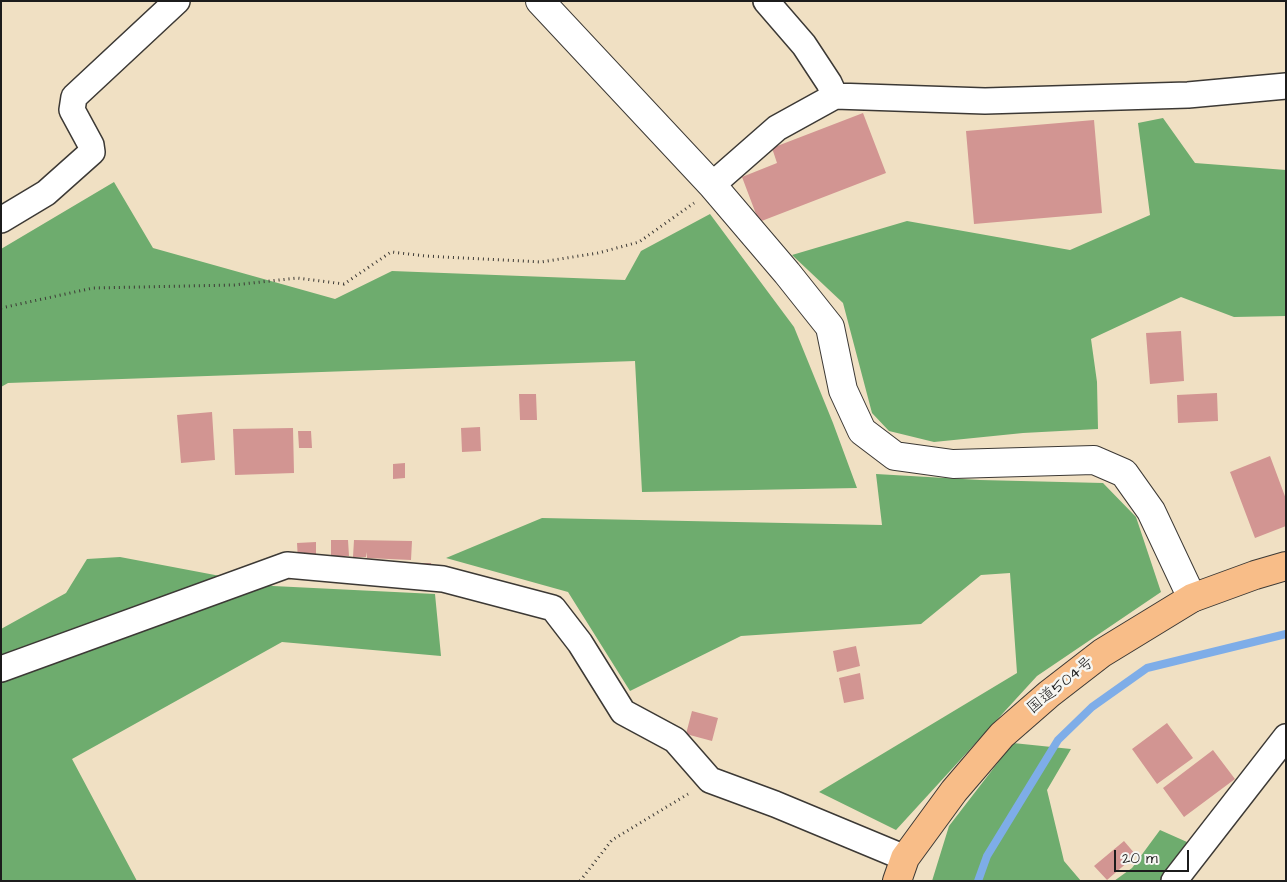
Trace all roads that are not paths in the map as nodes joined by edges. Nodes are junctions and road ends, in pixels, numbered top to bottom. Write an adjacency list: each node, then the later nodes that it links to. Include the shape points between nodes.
1 (178, 1): 7 (street, via 74,97 72,110 92,152 46,193)
2 (540, 1): 6 (street)
3 (766, 1): 5 (street, via 804,45)
4 (1286, 86): 5 (street, via 1188,95 985,101)
5 (835, 96): 6 (street, via 777,128)
6 (712, 185): 9 (street, via 830,327 843,390 862,431 895,456 953,464 1094,460 1124,472 1151,511)
7 (1, 220)
8 (1286, 566): 9 (highway, 国道504号)
9 (1192, 598): 12 (highway, 国道504号, via 1102,653 1002,735 954,791)
10 (1, 669): 12 (street, via 287,565 443,579 553,608 580,643 623,712 675,740 710,780 775,804)
11 (1286, 737): 13 (street)
12 (901, 870)
13 (1174, 881)

